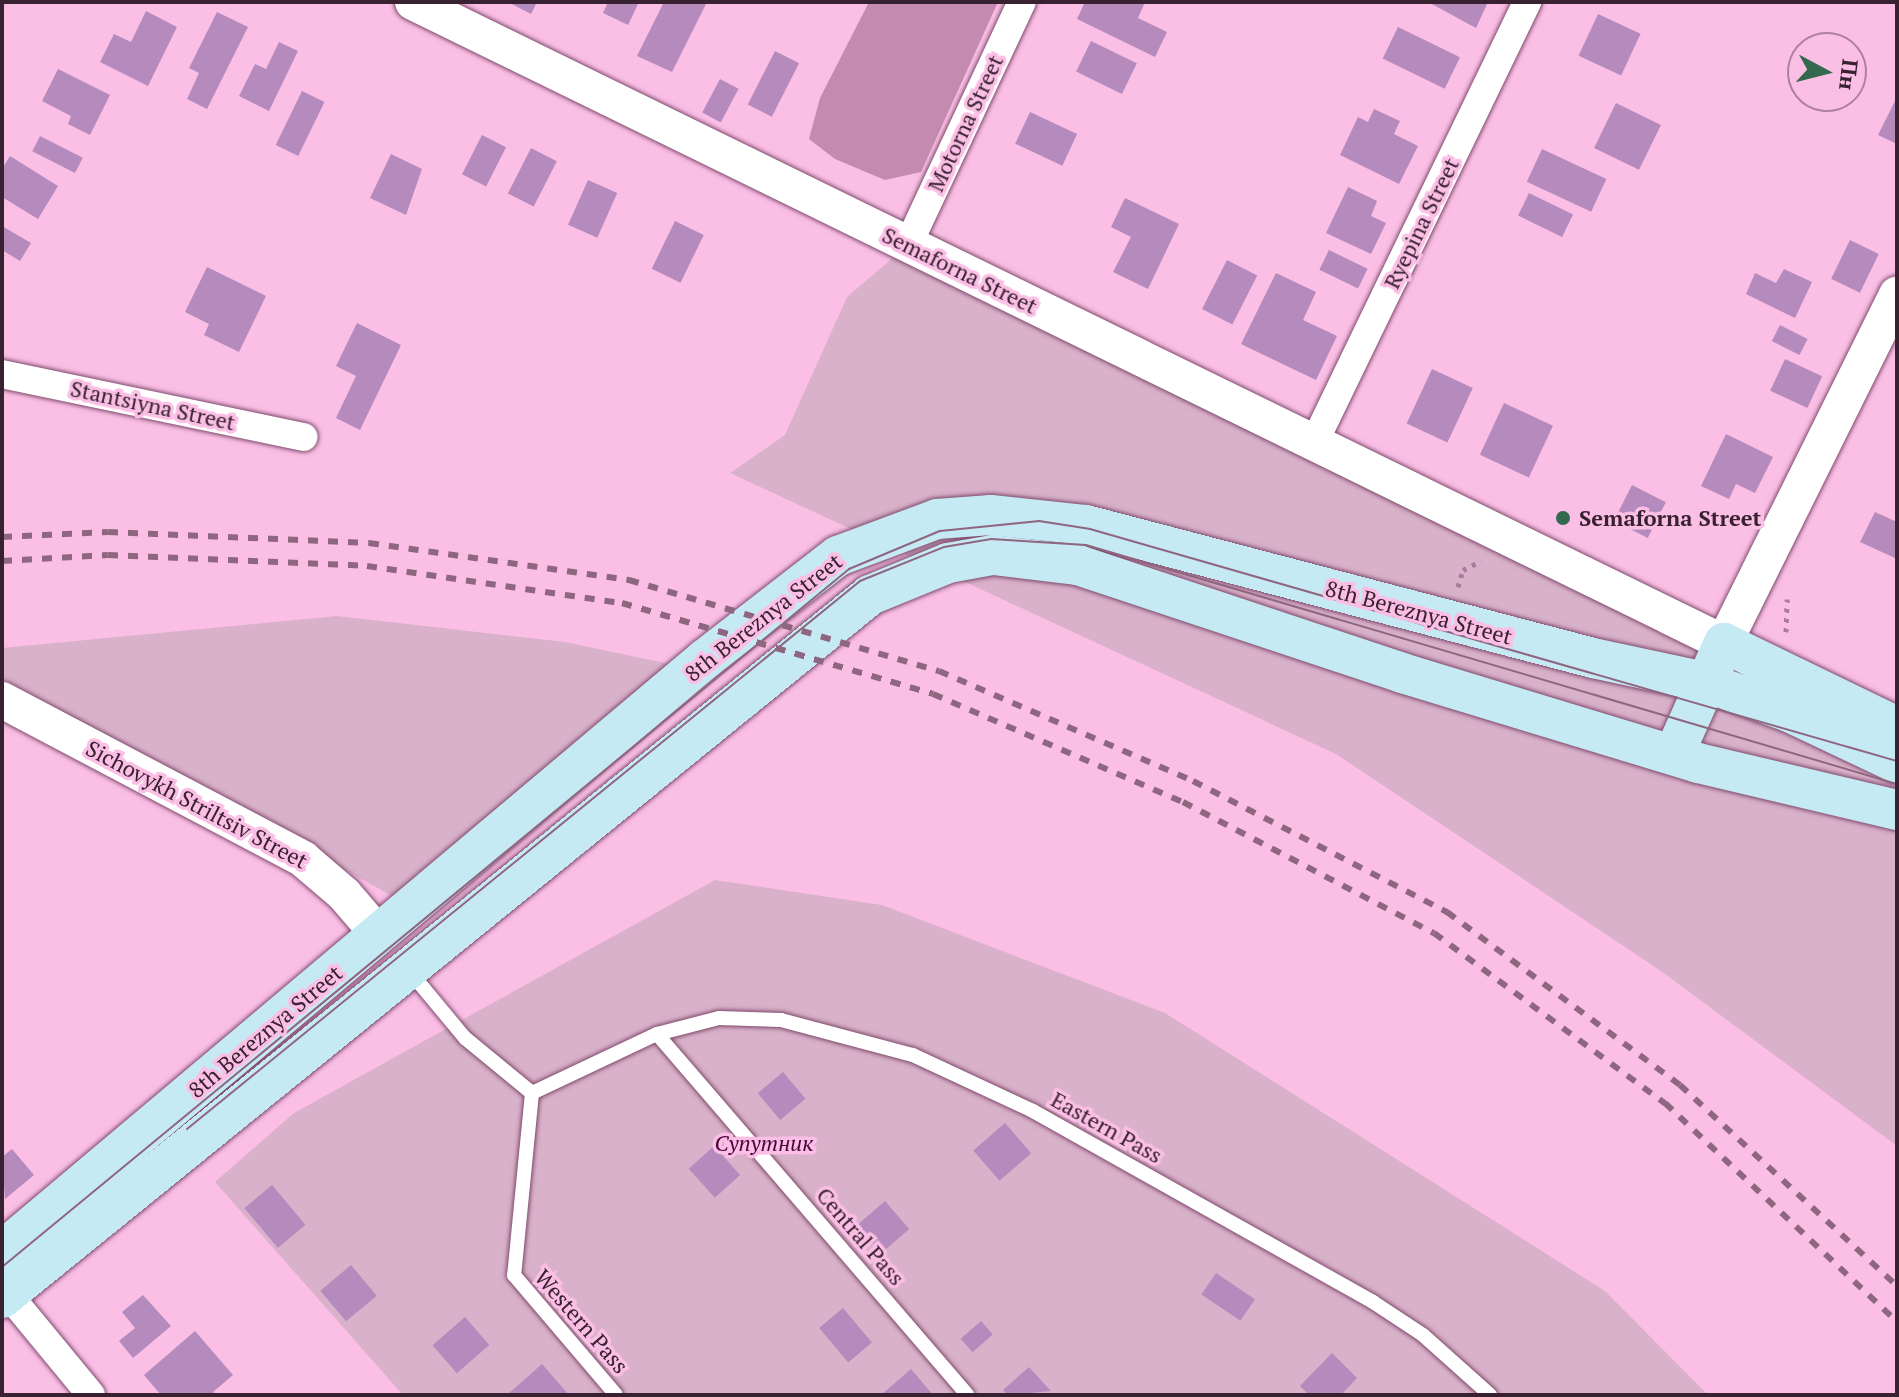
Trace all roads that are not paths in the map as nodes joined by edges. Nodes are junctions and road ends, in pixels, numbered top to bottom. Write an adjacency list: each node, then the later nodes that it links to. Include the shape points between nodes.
1 (413, 2): 4 (street, Semaforna Street)
2 (1022, 2): 4 (street, Motorna Street)
3 (1527, 2): 8 (street, Ryepina Street)
4 (908, 245): 8 (street, Semaforna Street)
5 (1897, 295): 9 (street)
6 (2, 374): 7 (street, Stantsiyna Street)
7 (303, 437)
8 (1314, 443): 9 (street, Semaforna Street)
9 (1724, 643): 10 (main road); 12 (main road, Semaforna Street)
10 (1705, 682): 13 (main road); 14 (main road, via 1789,712); 16 (main road, 8th Bereznya Street, via 1593,658 1086,525 991,515 937,519 838,556 705,659)
11 (2, 700): 16 (street, Sichovykh Striltsiv Street, via 303,859 336,885)
12 (1897, 727)
13 (1674, 754): 15 (main road); 17 (main road, 8th Bereznya Street, via 1402,673 1078,565 993,555 948,563 870,595)
14 (1897, 763)
15 (1897, 810)
16 (379, 935): 17 (main road, Sichovykh Striltsiv Street); 20 (main road, 8th Bereznya Street)
17 (406, 967): 19 (lane, via 465,1038); 21 (main road, 8th Bereznya Street)
18 (657, 1034): 19 (lane, Eastern Pass); 24 (lane, Central Pass); 25 (lane, Eastern Pass, via 719,1018 781,1020 913,1055 1033,1111 1373,1302 1423,1335)
19 (532, 1093): 23 (lane, Western Pass, via 514,1275)
20 (2, 1251)
21 (4, 1293): 22 (street)
22 (91, 1395)
23 (616, 1395)
24 (968, 1395)
25 (1490, 1395)

